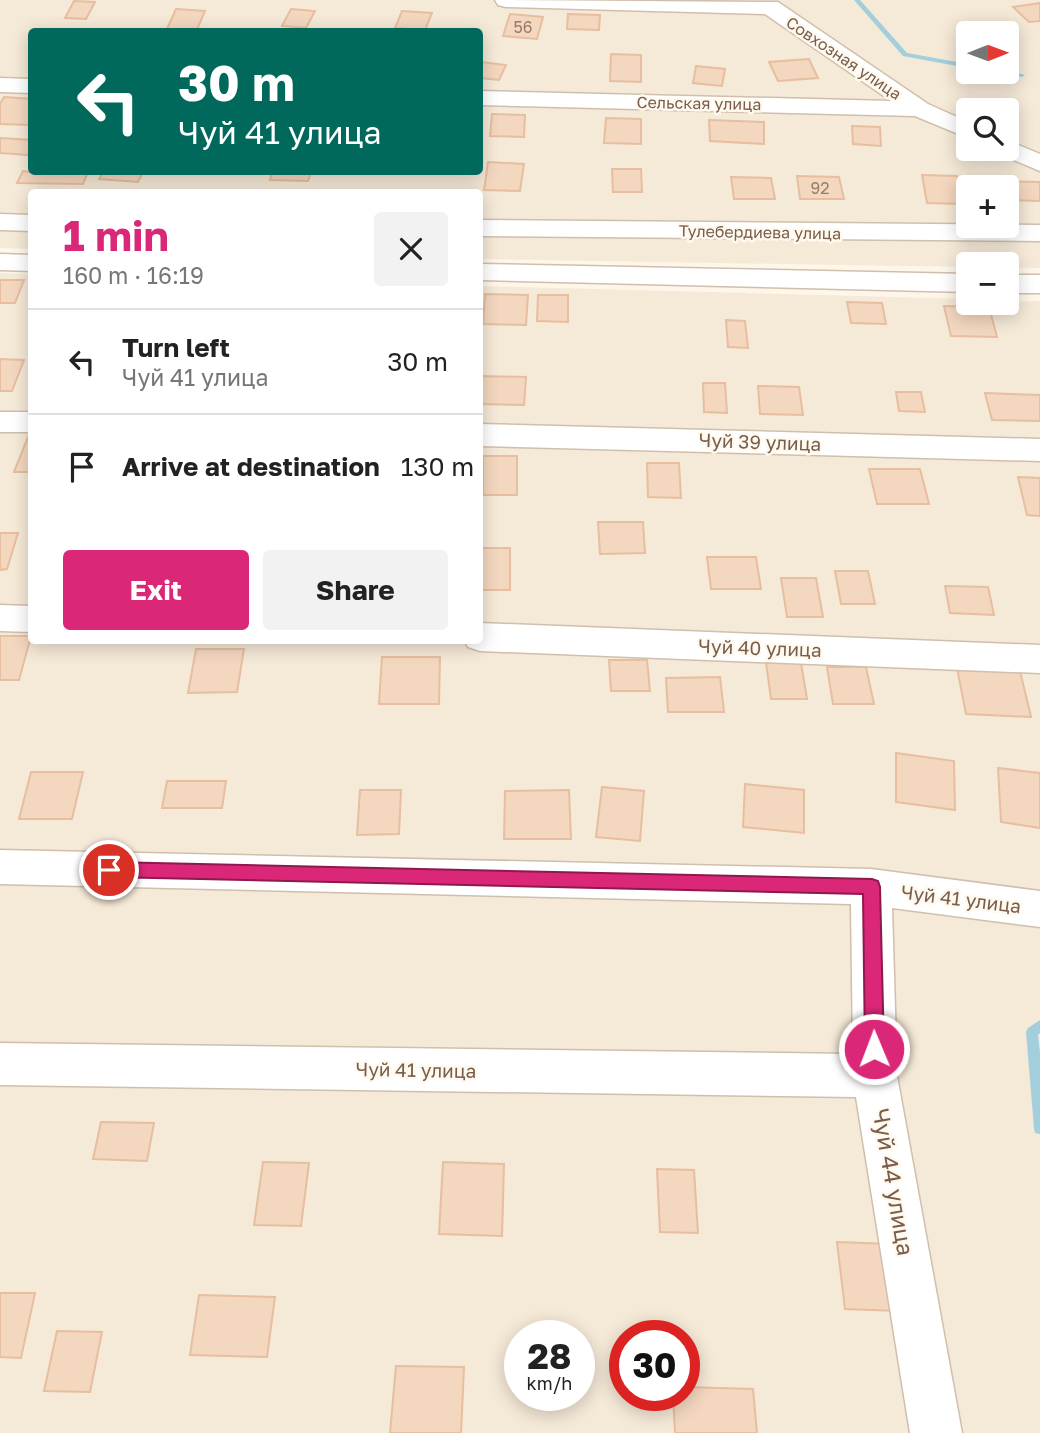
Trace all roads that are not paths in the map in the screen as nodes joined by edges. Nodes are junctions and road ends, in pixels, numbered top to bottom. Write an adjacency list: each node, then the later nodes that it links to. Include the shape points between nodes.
1 (506, 0): 5 (street, Совхозная улица, via 770,7)
2 (0, 85): 3 (street)
3 (28, 86)
4 (483, 98): 5 (street, Сельская улица)
5 (919, 109): 6 (street, Совхозная улица)
6 (956, 126)
7 (1019, 154): 8 (street)
8 (1040, 163)
9 (0, 222): 10 (street)
10 (28, 223)
11 (483, 228): 12 (street, Тулебердиева улица)
12 (1040, 233)
13 (0, 262): 14 (street)
14 (28, 263)
15 (483, 272): 16 (street)
16 (956, 283)
17 (1019, 284): 18 (street)
18 (1040, 284)
19 (0, 422): 20 (street)
20 (28, 422)
21 (483, 435): 22 (street, Чуй 39 улица)
22 (1040, 450)
23 (0, 618): 24 (street)
24 (28, 619)
25 (483, 637): 26 (street, Чуй 40 улица)
26 (1040, 659)
27 (0, 867): 28 (street, Чуй 41 улица)
28 (872, 887): 29 (street, Чуй 41 улица); 31 (street, Чуй 44 улица)
29 (1040, 909)
30 (0, 1064): 31 (street, Чуй 41 улица)
31 (875, 1076): 32 (street, Чуй 44 улица)
32 (936, 1433)

